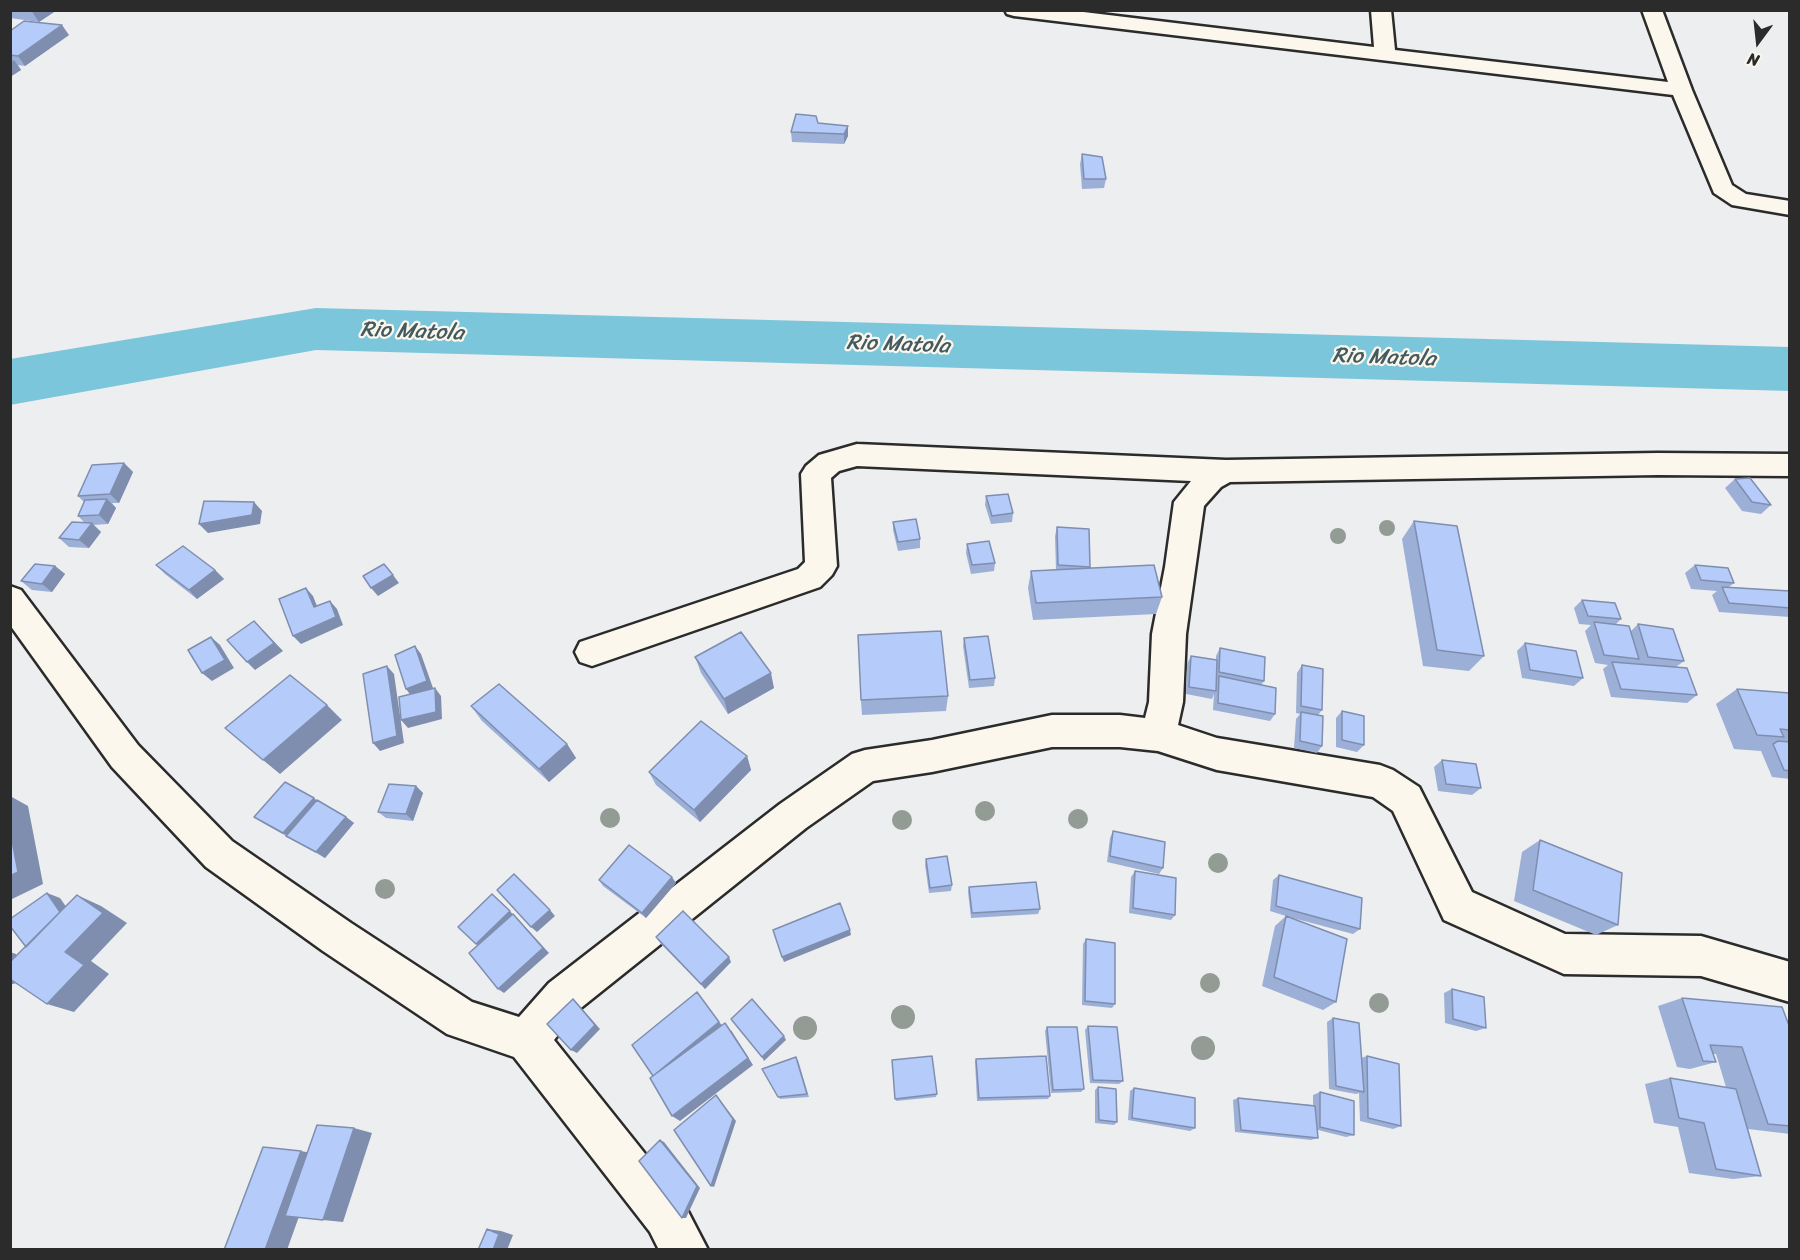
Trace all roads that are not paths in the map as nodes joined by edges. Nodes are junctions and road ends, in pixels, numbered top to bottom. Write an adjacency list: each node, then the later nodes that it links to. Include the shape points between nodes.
1 (1014, 10): 4 (street)
2 (1381, 10): 5 (street)
3 (1652, 10): 6 (street)
4 (1100, 15): 5 (street)
5 (1385, 53): 6 (street)
6 (1681, 90): 7 (street, via 1722,188 1747,201)
7 (1790, 208)
8 (1790, 465): 9 (street)
9 (1226, 471): 11 (street, via 856,455 829,463 816,474 821,566 809,578); 12 (street, via 1210,479 1189,502 1169,634 1166,702)
10 (10, 599): 14 (street, via 125,756 219,854 462,1019)
11 (592, 652)
12 (1158, 735): 13 (street, via 1217,754 1380,782 1406,799 1458,906 1564,954 1701,956); 14 (street, via 1052,731 865,766 793,816 563,997)
13 (1790, 982)
14 (527, 1040): 15 (street, via 666,1216)
15 (685, 1250)

